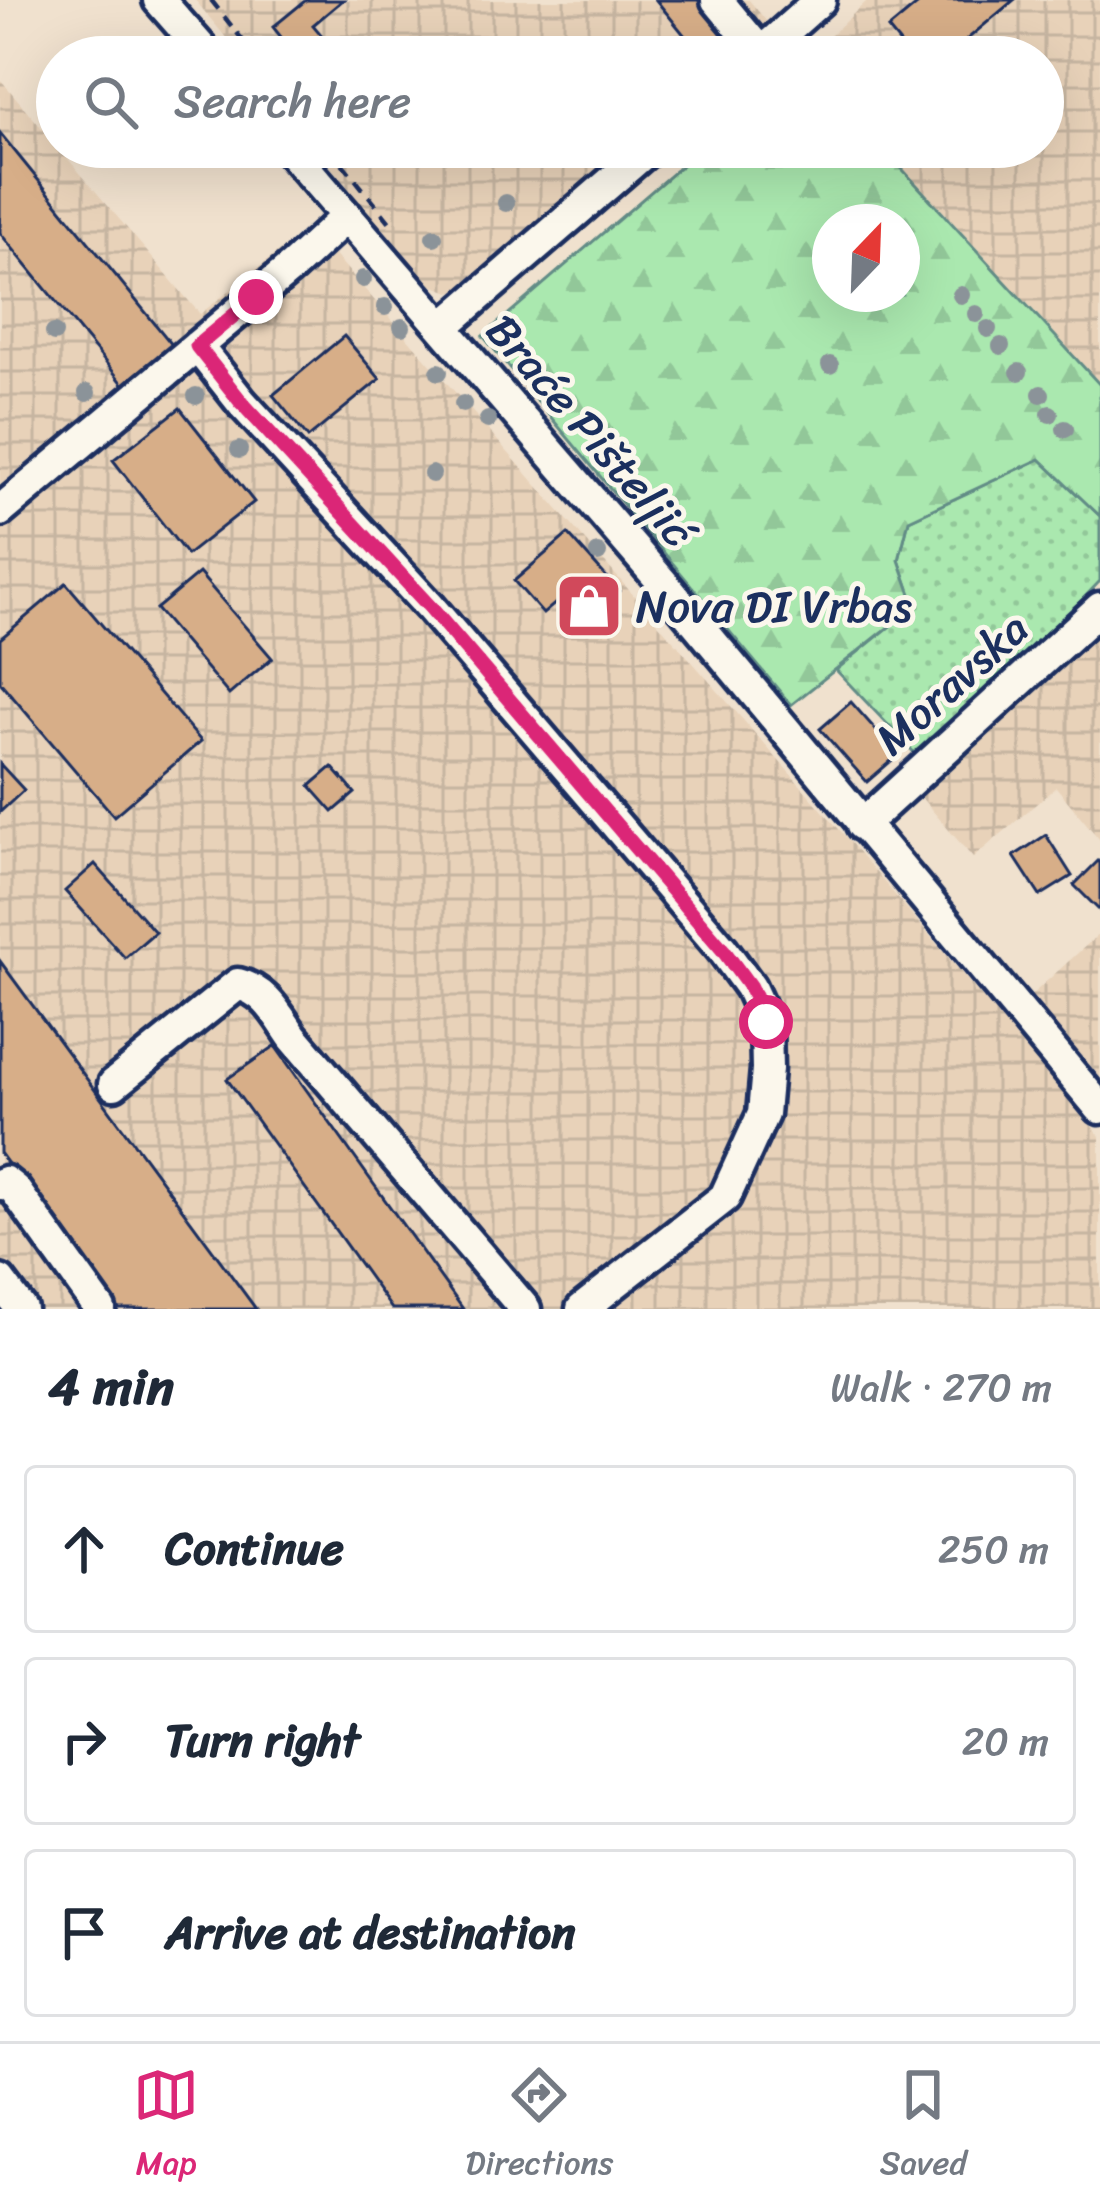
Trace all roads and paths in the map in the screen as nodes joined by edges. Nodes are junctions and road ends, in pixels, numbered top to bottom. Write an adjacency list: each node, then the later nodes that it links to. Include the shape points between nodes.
1 (159, 0): 5 (street)
2 (211, 0): 6 (path)
3 (717, 0): 7 (street)
4 (820, 0): 8 (street)
5 (191, 36)
6 (239, 36)
7 (744, 36)
8 (779, 36)
9 (305, 168): 12 (street, Braće Pišteljić)
10 (346, 168): 13 (path)
11 (628, 168): 14 (street)
12 (347, 216): 14 (street, Braće Pišteljić); 15 (street)
13 (399, 232)
14 (443, 327): 18 (street, Braće Pišteljić)
15 (197, 346): 16 (street); 26 (street, via 723,950 766,1022 763,1114 725,1197)
16 (0, 511)
17 (1100, 608): 18 (street, Moravska)
18 (862, 825): 20 (street, Braće Pišteljić)
19 (114, 1084): 25 (street, via 238,984 254,988)
20 (1100, 1108)
21 (2, 1181): 24 (street)
22 (0, 1281): 23 (street)
23 (21, 1309)
24 (100, 1309)
25 (525, 1309)
26 (582, 1309)

